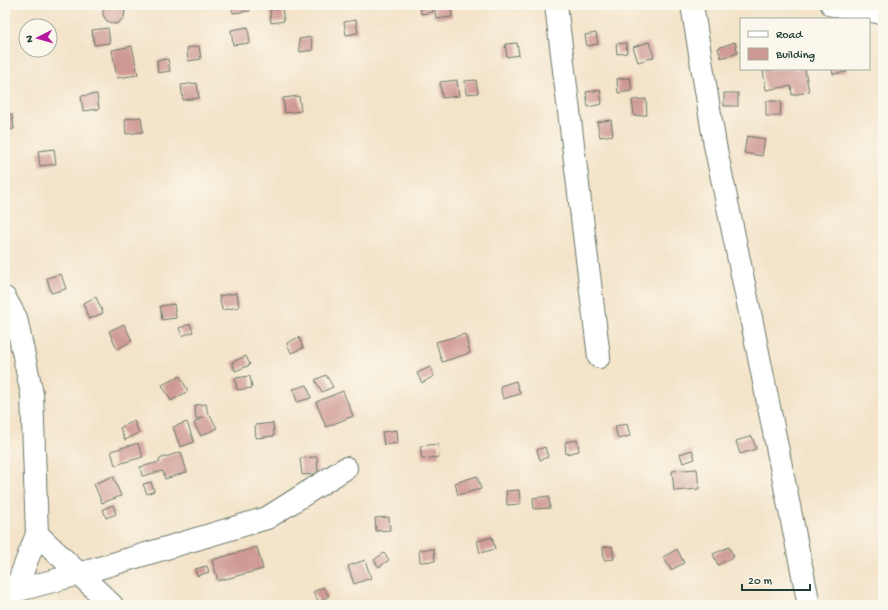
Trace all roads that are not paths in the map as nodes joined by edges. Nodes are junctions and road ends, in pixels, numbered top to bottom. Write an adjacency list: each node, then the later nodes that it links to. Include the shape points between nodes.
1 (556, 5): 6 (street)
2 (692, 5): 12 (street, via 715,145)
3 (832, 5): 4 (street)
4 (883, 13)
5 (5, 298): 8 (street, via 16,318 32,394)
6 (599, 357)
7 (346, 468): 9 (street, via 267,518)
8 (37, 534): 9 (street); 10 (street)
9 (79, 574): 10 (street); 11 (street)
10 (10, 592)
11 (112, 605)
12 (809, 605)

